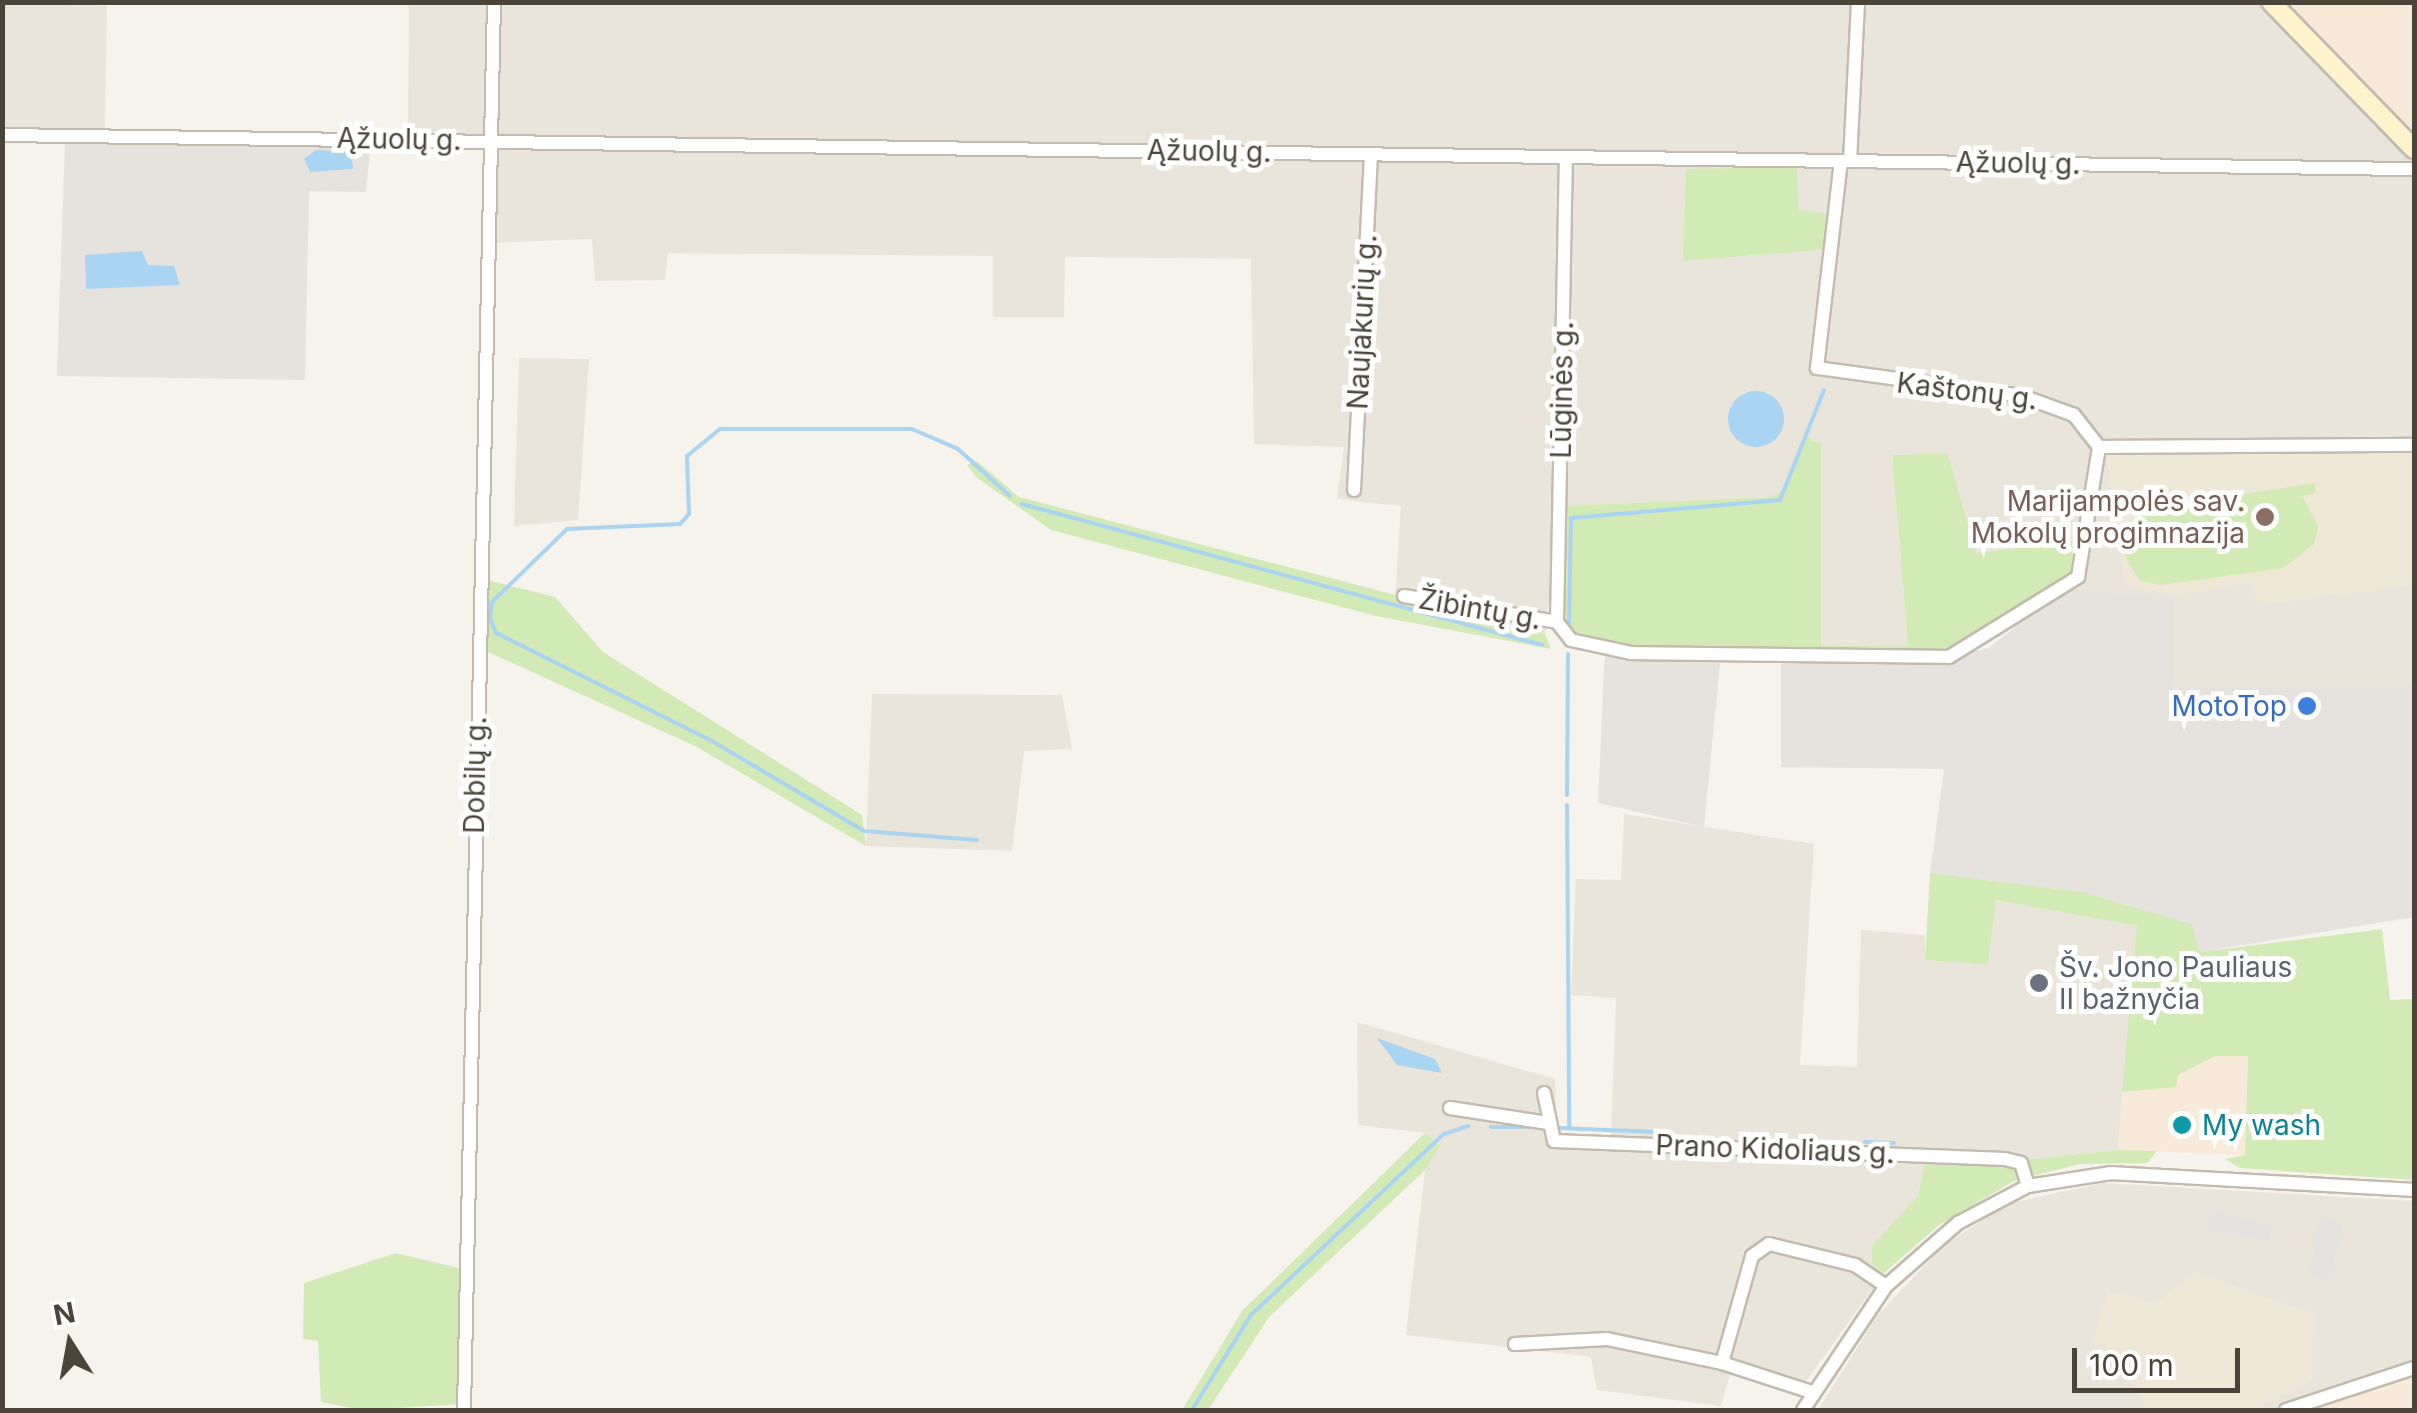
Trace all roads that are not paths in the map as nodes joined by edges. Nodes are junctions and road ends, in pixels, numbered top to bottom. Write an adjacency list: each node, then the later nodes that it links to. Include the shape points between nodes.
1 (494, 2): 5 (street, Dobilų g.)
2 (1858, 2): 9 (street)
3 (2271, 2): 6 (main road)
4 (2, 135): 5 (street, Ąžuolų g.)
5 (493, 140): 7 (street, Ąžuolų g.); 26 (street, Dobilų g.)
6 (2414, 149)
7 (1371, 154): 8 (street, Ąžuolų g.); 13 (street, Naujakurių g.)
8 (1566, 158): 9 (street, Ąžuolų g.); 15 (street, Lūginės g.)
9 (1845, 161): 10 (street, Ąžuolų g.); 12 (street, Kaštonų g., via 1817,368 2044,400 2074,415)
10 (2414, 169)
11 (2414, 445): 12 (street)
12 (2100, 447): 15 (street, via 2078,576 1949,658 1631,653 1570,640)
13 (1354, 490)
14 (1404, 596): 15 (street, Žibintų g.)
15 (1557, 622)
16 (1544, 1092): 18 (street)
17 (1450, 1108): 18 (street)
18 (1548, 1123): 19 (street, Prano Kidoliaus g., via 1554,1141 2005,1159 2021,1163)
19 (2028, 1186): 20 (street, via 2111,1172); 21 (street, via 1958,1223)
20 (2414, 1190)
21 (1886, 1286): 23 (street, via 1855,1265 1780,1244 1760,1247); 25 (street)
22 (1515, 1344): 23 (street, via 1607,1339)
23 (1722, 1363): 25 (street)
24 (2414, 1368): 28 (street)
25 (1812, 1392): 27 (street)
26 (464, 1410)
27 (1803, 1410)
28 (2286, 1410)

